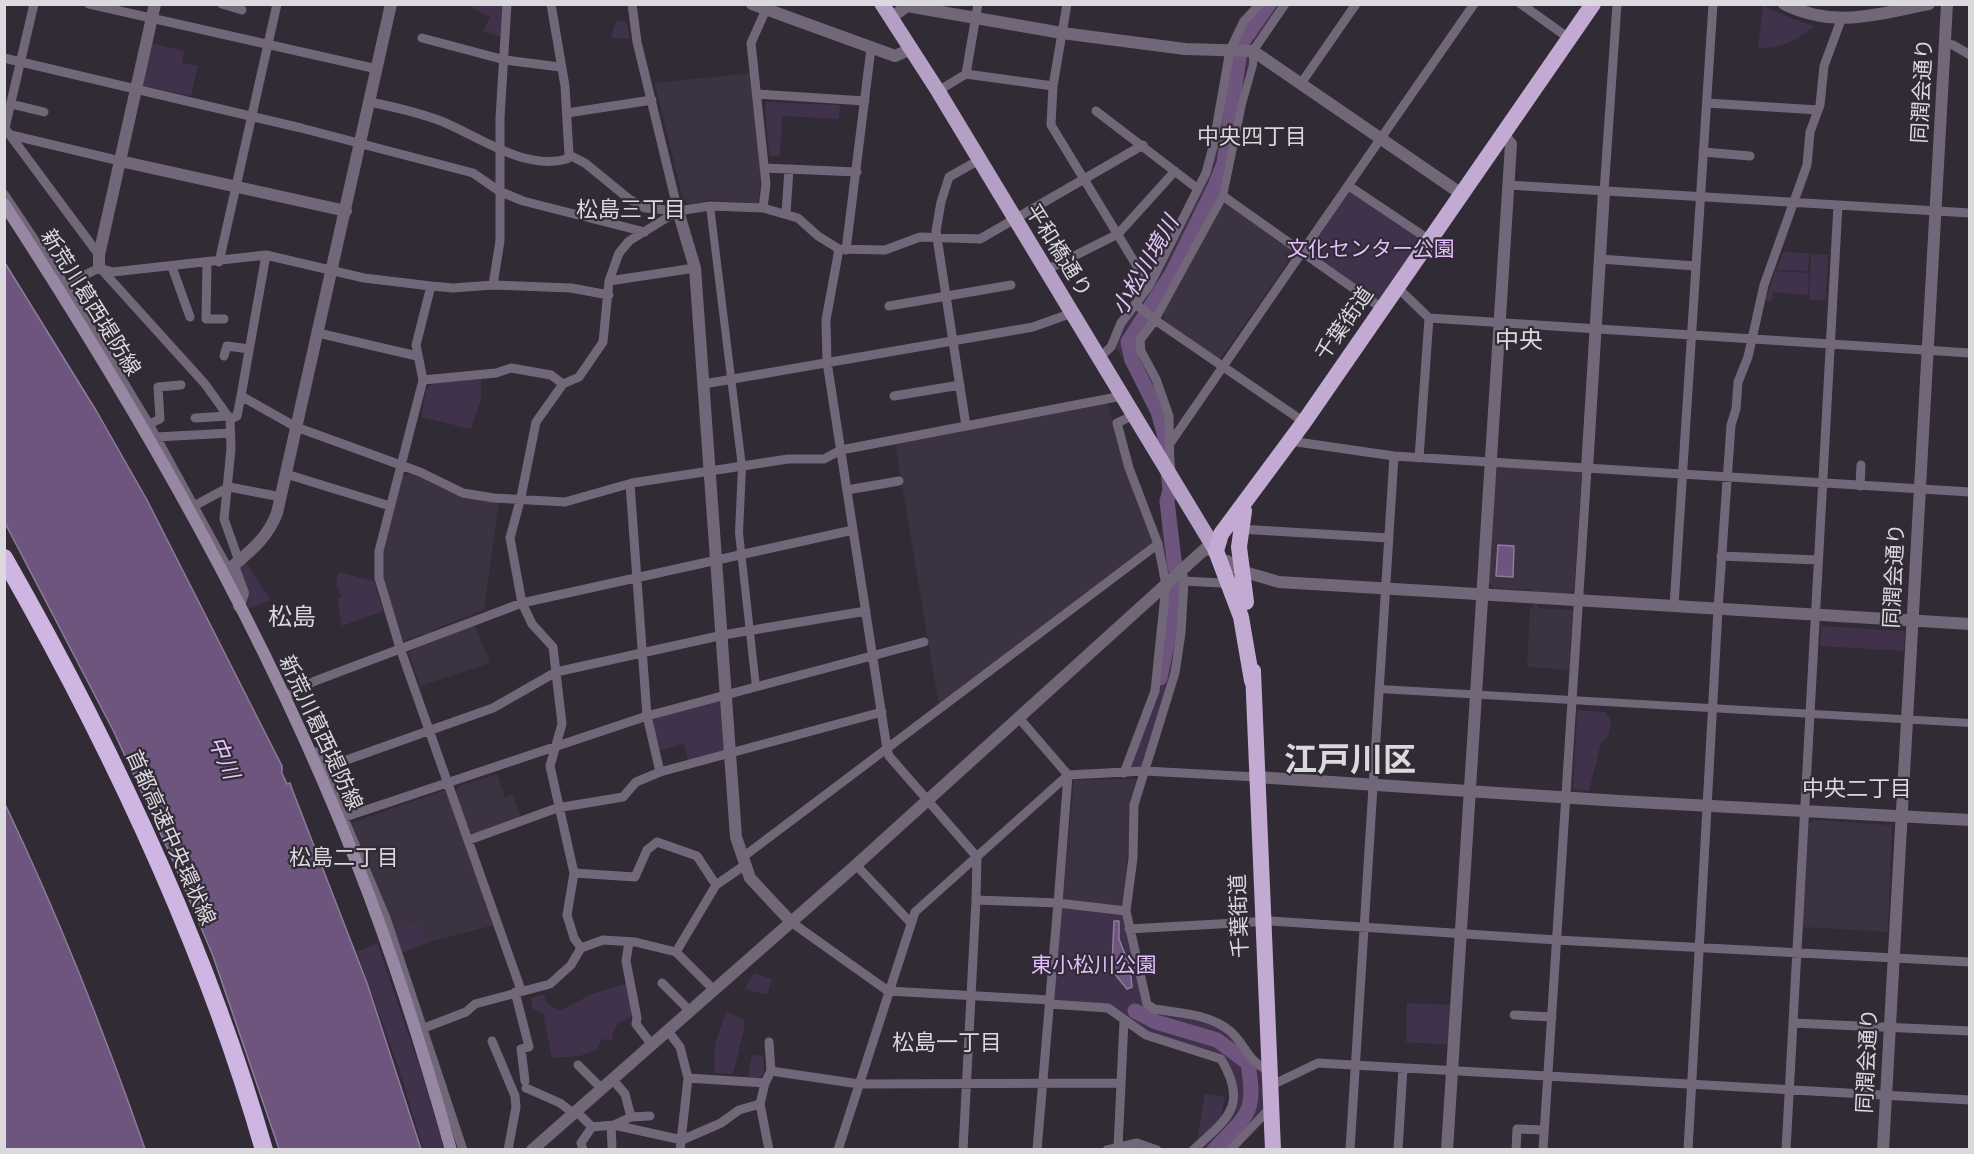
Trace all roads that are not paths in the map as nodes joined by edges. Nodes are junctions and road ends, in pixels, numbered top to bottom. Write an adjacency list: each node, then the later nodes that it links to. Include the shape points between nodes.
1 (34, 4): 43 (street)
2 (89, 4): 30 (street)
3 (155, 4): 30 (street)
4 (222, 4): 27 (street)
5 (277, 4): 35 (street)
6 (391, 4): 45 (street)
7 (507, 4): 42 (street)
8 (551, 4): 44 (street)
9 (632, 4): 52 (street)
10 (752, 4): 26 (street)
11 (882, 4): 29 (main road, 平和橋通り)
12 (978, 4): 28 (street)
13 (1066, 4): 32 (street)
14 (1260, 4): 39 (street, via 1244,21)
15 (1285, 4): 39 (street)
16 (1356, 4): 47 (street)
17 (1474, 4): 64 (street)
18 (1521, 4): 34 (street)
19 (1593, 4): 34 (highway, 千葉街道)
20 (1617, 4): 83 (street)
21 (1713, 4): 55 (street)
22 (1785, 4): 31 (street, via 1811,16)
23 (1929, 4): 31 (street)
24 (1947, 4): 36 (street, 同潤会通り)
25 (907, 5): 28 (street); 29 (street)
26 (767, 7): 37 (street); 51 (street, via 751,43)
27 (242, 10)
28 (975, 17): 32 (street); 46 (street)
29 (891, 18): 38 (main road, 平和橋通り)
30 (152, 19): 35 (street); 49 (street)
31 (1841, 20): 57 (street, via 1824,66)
32 (1062, 33): 39 (street, via 1185,49); 48 (street)
33 (422, 38): 42 (street)
34 (1570, 39): 63 (highway, 千葉街道)
35 (268, 44): 45 (street); 61 (street)
36 (1945, 44): 40 (street); 95 (street, 同潤会通り)
37 (871, 48): 38 (street, via 899,56); 53 (street)
38 (911, 49): 50 (main road, 平和橋通り)
39 (1242, 50): 47 (street); 81 (street); 86 (street, via 1253,65)
40 (1970, 55)
41 (4, 58): 43 (street)
42 (505, 60): 44 (street); 67 (street)
43 (21, 62): 49 (street); 56 (street)
44 (560, 66): 60 (street)
45 (377, 69): 54 (street)
46 (966, 74): 48 (street); 50 (street)
47 (1302, 82): 64 (street)
48 (1053, 86): 77 (street, via 1051,125)
49 (135, 90): 61 (street); 72 (street)
50 (938, 92): 71 (main road, 平和橋通り)
51 (757, 94): 53 (street); 73 (street)
52 (652, 99): 60 (street); 94 (street)
53 (865, 101): 76 (street)
54 (370, 102): 65 (street); 67 (street, via 439,120)
55 (1707, 103): 57 (street); 68 (street)
56 (11, 104): 59 (street); 62 (street)
57 (1818, 110): 88 (street, via 1810,132 1807,165)
58 (1096, 111): 66 (street)
59 (44, 112)
60 (567, 113): 69 (street)
61 (251, 117): 65 (street); 79 (street)
62 (6, 130): 72 (street); 107 (street)
63 (1503, 136): 78 (street, via 1511,144); 85 (highway, 千葉街道)
64 (1382, 138): 80 (street); 85 (street)
65 (361, 143): 82 (street, via 473,173); 93 (street)
66 (1143, 145): 75 (street); 77 (street)
67 (500, 148): 69 (street, via 523,158 555,162); 82 (street)
68 (1703, 152): 70 (street); 87 (street)
69 (569, 155): 94 (street, via 645,208)
70 (1750, 156)
71 (979, 160): 98 (main road, 平和橋通り); 101 (street, via 949,177)
72 (120, 161): 79 (street); 107 (street)
73 (764, 168): 74 (street); 92 (street)
74 (789, 169): 76 (street); 96 (street)
75 (1175, 171): 81 (street); 100 (street)
76 (857, 172): 103 (street)
77 (1084, 179): 98 (street); 100 (street)
78 (1508, 185): 83 (street); 133 (street)
79 (236, 186): 93 (street); 108 (street)
80 (1349, 186): 102 (street); 104 (street)
81 (1198, 189): 120 (street)
82 (499, 191): 99 (street, via 523,201); 117 (street, via 500,241)
83 (1604, 192): 87 (street); 106 (street)
84 (4, 195): 116 (street)
85 (1463, 195): 102 (highway, 千葉街道)
86 (1223, 196): 104 (street); 131 (street)
87 (1699, 197): 88 (street); 111 (street)
88 (1793, 203): 91 (street); 138 (street, via 1764,285)
89 (4, 204): 132 (main road, 新荒川葛西堤防線)
90 (710, 206): 92 (street); 94 (street); 148 (street)
91 (1838, 206): 95 (street); 139 (street)
92 (762, 208): 96 (street)
93 (345, 211): 114 (street)
94 (678, 211): 99 (street); 113 (street)
95 (1936, 211): 97 (street); 141 (street, 同潤会通り)
96 (786, 213): 103 (street)
97 (1970, 213)
98 (1014, 220): 101 (street, via 980,239); 127 (main road, 平和橋通り)
99 (645, 232): 115 (street, via 629,241 619,253)
100 (1118, 234): 110 (street); 120 (street)
101 (936, 236): 103 (street, via 920,237 885,250); 123 (street)
102 (1431, 241): 121 (highway, 千葉街道)
103 (842, 249): 146 (street, via 826,320)
104 (1302, 252): 126 (street); 147 (street)
105 (266, 255): 108 (street); 114 (street); 140 (street)
106 (1600, 260): 111 (street); 134 (street)
107 (99, 261): 112 (street, via 114,272); 116 (street); 159 (street, via 205,384)
108 (219, 262): 109 (street)
109 (207, 263): 112 (street); 130 (street, via 206,319)
110 (1053, 266)
111 (1695, 266): 136 (street)
112 (172, 267): 128 (street)
113 (695, 268): 115 (street); 151 (street)
114 (332, 269): 119 (street, via 364,278); 135 (street)
115 (609, 281): 122 (street)
116 (65, 285): 132 (street)
117 (493, 285): 119 (street); 122 (street, via 571,288)
118 (1011, 285): 123 (street)
119 (431, 286): 143 (street, via 416,345)
120 (1149, 286): 125 (street)
121 (1398, 288): 126 (highway, 千葉街道); 129 (street)
122 (609, 295): 150 (street, via 603,342 579,377)
123 (946, 296): 124 (street); 137 (street)
124 (889, 306)
125 (1138, 306): 131 (street); 145 (street, via 1121,323 1111,347)
126 (1383, 309): 160 (highway, 千葉街道)
127 (1072, 313): 137 (street, via 1033,327); 145 (main road, 平和橋通り)
128 (190, 317)
129 (1429, 318): 133 (street); 170 (street)
130 (224, 319)
131 (1154, 319): 147 (street); 167 (street, via 1140,340 1141,351 1169,416)
132 (83, 321): 161 (street, via 103,344); 215 (main road, 新荒川葛西堤防線)
133 (1500, 324): 134 (street); 171 (street)
134 (1596, 330): 136 (street); 175 (street)
135 (318, 333): 143 (street); 163 (street)
136 (1691, 336): 138 (street); 179 (street)
137 (954, 341): 146 (street); 153 (street)
138 (1750, 341): 139 (street); 180 (street, via 1738,382)
139 (1830, 344): 141 (street); 182 (street)
140 (249, 349): 144 (street, via 227,346); 154 (street)
141 (1928, 350): 142 (street); 186 (street, 同潤会通り)
142 (1970, 353)
143 (417, 356): 149 (street)
144 (224, 357)
145 (1099, 358): 156 (main road, 平和橋通り)
146 (827, 362): 148 (street); 168 (street)
147 (1222, 366): 160 (street); 167 (street)
148 (731, 379): 151 (street); 174 (street)
149 (423, 380): 150 (street, via 511,368 551,375); 172 (street)
150 (563, 384): 191 (street, via 536,422)
151 (704, 384): 176 (street)
152 (182, 385): 161 (street, via 158,387 160,419)
153 (960, 385): 155 (street); 162 (street)
154 (241, 396): 159 (street, via 237,416); 163 (street)
155 (894, 396)
156 (1122, 396): 157 (main road, 平和橋通り); 162 (street)
157 (1134, 415): 177 (main road, 平和橋通り); 197 (street, via 1117,423 1129,468)
158 (195, 418): 159 (street)
159 (229, 418): 164 (street)
160 (1304, 422): 166 (highway, 千葉街道)
161 (149, 424): 165 (street)
162 (966, 426): 168 (street)
163 (296, 427): 172 (street); 178 (street)
164 (231, 433): 165 (street); 185 (street)
165 (156, 437): 192 (street)
166 (1290, 441): 169 (street); 188 (highway, 千葉街道)
167 (1171, 442): 177 (street)
168 (841, 450): 174 (street, via 824,459 788,459); 187 (street)
169 (1394, 456): 170 (street); 196 (street)
170 (1419, 458): 171 (street)
171 (1490, 462): 175 (street); 211 (street)
172 (402, 465): 191 (street, via 463,493); 193 (street)
173 (1861, 465): 184 (street)
174 (742, 467): 176 (street); 198 (street)
175 (1587, 469): 179 (street); 212 (street)
176 (711, 472): 183 (street); 201 (street)
177 (1170, 473): 204 (main road, 平和橋通り)
178 (286, 474): 190 (street); 193 (street)
179 (1682, 475): 180 (street); 216 (street)
180 (1726, 477): 182 (street); 199 (street)
181 (899, 481): 187 (street)
182 (1822, 483): 184 (street); 202 (street)
183 (630, 484): 191 (street, via 565,502); 206 (street)
184 (1860, 486): 186 (street)
185 (229, 487): 190 (street); 192 (street); 203 (street, via 224,519)
186 (1920, 489): 189 (street); 220 (street, 同潤会通り)
187 (847, 490): 195 (street)
188 (1255, 491): 194 (highway); 204 (highway, 千葉街道, via 1221,534)
189 (1970, 492)
190 (280, 497): 203 (street, via 266,535)
191 (521, 497): 214 (street, via 510,538)
192 (194, 506): 203 (street, via 226,565)
193 (390, 506): 225 (street, via 379,550 379,578)
194 (1239, 529): 196 (street); 204 (highway)
195 (853, 530): 198 (street); 218 (street)
196 (1389, 538): 210 (street)
197 (1158, 544): 209 (street); 245 (street)
198 (741, 555): 201 (street); 222 (street)
199 (1721, 556): 202 (street); 217 (street)
200 (4, 558): 337 (highway, 首都高速中央環状線, via 82,701 151,847 208,987)
201 (717, 560): 206 (street); 223 (street)
202 (1818, 560): 219 (street)
203 (236, 565): 215 (street, via 243,593)
204 (1228, 566): 205 (street, via 1221,583); 205 (street, via 1205,549); 208 (street); 213 (highway, 千葉街道); 229 (highway, 千葉街道)
205 (1183, 576): 209 (street); 248 (street, via 1175,673)
206 (636, 578): 214 (street); 226 (street)
207 (4, 579): 336 (highway, 首都高速中央環状線, via 99,759 163,900)
208 (1279, 582): 210 (street); 213 (street, via 1256,586)
209 (1166, 585): 240 (street); 250 (street, via 1155,691)
210 (1386, 589): 211 (street); 231 (street)
211 (1482, 594): 212 (street); 234 (street)
212 (1578, 600): 216 (street); 235 (street)
213 (1246, 602): 229 (highway, 千葉街道, via 1254,643)
214 (522, 603): 225 (street); 228 (street, via 532,624 553,647)
215 (239, 606): 232 (street, via 250,615); 267 (main road, 新荒川葛西堤防線)
216 (1674, 606): 217 (street)
217 (1718, 609): 219 (street); 236 (street)
218 (866, 611): 222 (street); 227 (street)
219 (1815, 615): 220 (street); 238 (street)
220 (1912, 621): 221 (street); 241 (street, 同潤会通り)
221 (1970, 624)
222 (750, 631): 223 (street); 230 (street)
223 (723, 635): 226 (street); 233 (street)
224 (924, 642): 227 (street)
225 (400, 648): 232 (street); 243 (street)
226 (642, 653): 228 (street); 239 (street)
227 (873, 655): 230 (street); 237 (street)
228 (556, 672): 243 (street, via 493,708); 244 (street, via 562,724)
229 (1252, 681): 252 (highway, 千葉街道)
230 (756, 687): 233 (street)
231 (1380, 689): 234 (street); 254 (street)
232 (289, 694): 247 (street)
233 (726, 694): 239 (street); 246 (street)
234 (1476, 696): 235 (street); 255 (street)
235 (1572, 701): 236 (street); 256 (street)
236 (1713, 710): 238 (street); 258 (street)
237 (882, 712): 245 (street); 246 (street)
238 (1809, 714): 241 (street); 260 (street)
239 (647, 716): 244 (street); 249 (street)
240 (1019, 718): 251 (street); 257 (street)
241 (1907, 720): 242 (street); 261 (street, 同潤会通り)
242 (1970, 723)
243 (431, 731): 247 (street); 253 (street)
244 (557, 744): 253 (street); 259 (street, via 550,766)
245 (887, 750): 257 (street); 266 (street)
246 (730, 753): 249 (street); 266 (street, via 736,837)
247 (324, 768): 262 (street)
248 (1145, 771): 250 (street); 252 (street); 273 (street, via 1134,806)
249 (660, 772): 259 (street, via 636,782 623,797)
250 (1124, 773): 251 (street)
251 (1068, 775): 265 (street); 272 (street)
252 (1256, 777): 254 (street); 274 (highway, 千葉街道)
253 (448, 780): 262 (street); 264 (street)
254 (1373, 786): 255 (street); 277 (street)
255 (1469, 792): 256 (street); 279 (street)
256 (1567, 798): 258 (street); 280 (street)
257 (927, 800): 265 (street); 268 (street)
258 (1707, 806): 260 (street); 282 (street)
259 (557, 808): 264 (street); 269 (street)
260 (1803, 811): 261 (street); 285 (street)
261 (1901, 816): 263 (street); 286 (street, 同潤会通り)
262 (345, 817): 267 (street)
263 (1970, 820)
264 (469, 840): 290 (street)
265 (976, 857): 271 (street); 276 (street, via 915,912)
266 (744, 861): 270 (street); 275 (street, via 750,878)
267 (360, 863): 300 (street, via 386,918); 338 (main road, 新荒川葛西堤防線, via 419,1036)
268 (856, 865): 275 (street); 276 (street)
269 (574, 873): 270 (street, via 635,877 647,850 657,843 697,856); 283 (street, via 567,915)
270 (716, 885): 284 (street)
271 (976, 900): 272 (street); 292 (street)
272 (1058, 903): 273 (street); 293 (street)
273 (1126, 911): 278 (street)
274 (1262, 920): 277 (street); 278 (street); 313 (highway, 千葉街道)
275 (791, 922): 289 (street); 291 (street)
276 (910, 922): 291 (street)
277 (1365, 927): 279 (street); 306 (street)
278 (1129, 929): 313 (street, via 1147,1004 1154,1009 1215,1022 1232,1032)
279 (1461, 934): 280 (street); 310 (street)
280 (1557, 940): 282 (street); 296 (street)
281 (629, 942): 283 (street, via 603,940); 284 (street); 305 (street, via 626,961 636,1024)
282 (1699, 947): 285 (street); 320 (street)
283 (581, 948): 290 (street, via 571,965 550,984)
284 (676, 952): 289 (street)
285 (1797, 953): 286 (street); 298 (street)
286 (1893, 957): 287 (street); 299 (street, 同潤会通り)
287 (1970, 962)
288 (662, 983): 294 (street)
289 (714, 990): 294 (street)
290 (518, 991): 300 (street, via 475,1004 466,1012); 327 (street, via 528,1047 521,1049 525,1085)
291 (888, 991): 292 (street); 317 (street)
292 (971, 996): 293 (street); 318 (street)
293 (1049, 1002): 297 (street, via 1108,1008); 319 (street)
294 (690, 1011): 301 (street)
295 (1514, 1015): 296 (street)
296 (1552, 1017): 311 (street)
297 (1124, 1021): 316 (street); 349 (street, via 1146,1035 1211,1054 1221,1059 1230,1074 1235,1088 1230,1116)
298 (1793, 1023): 299 (street); 322 (street)
299 (1890, 1027): 302 (street); 323 (street, 同潤会通り)
300 (424, 1028): 339 (street)
301 (668, 1031): 305 (street); 312 (street, via 680,1047)
302 (1970, 1031)
303 (492, 1041): 340 (street, via 515,1096)
304 (769, 1042): 309 (street)
305 (652, 1045): 314 (street)
306 (1356, 1064): 308 (street); 313 (street, via 1318,1063); 352 (street)
307 (578, 1065): 321 (street)
308 (1403, 1068): 310 (street); 353 (street)
309 (771, 1071): 315 (street); 317 (street)
310 (1452, 1071): 311 (street); 354 (street)
311 (1548, 1077): 320 (street); 332 (street)
312 (688, 1078): 315 (street); 333 (street)
313 (1270, 1078): 326 (highway, 千葉街道)
314 (613, 1080): 321 (street); 329 (street, via 625,1094)
315 (765, 1083): 325 (street)
316 (1121, 1083): 319 (street); 335 (street)
317 (859, 1084): 318 (street); 344 (street)
318 (966, 1084): 319 (street); 345 (street)
319 (1043, 1084): 346 (street)
320 (1692, 1085): 322 (street); 357 (street)
321 (602, 1089): 327 (street)
322 (1789, 1090): 323 (street); 358 (street)
323 (1886, 1095): 324 (street); 359 (street, 同潤会通り)
324 (1970, 1100)
325 (760, 1104): 333 (street, via 739,1110); 343 (street)
326 (1271, 1107): 350 (street); 351 (highway, 千葉街道)
327 (575, 1112): 331 (street); 341 (street)
328 (650, 1116): 329 (street)
329 (631, 1117): 330 (street)
330 (613, 1125): 331 (street); 333 (street); 334 (street)
331 (592, 1127): 342 (street, via 581,1143)
332 (1544, 1130): 355 (street, via 1517,1129); 356 (street)
333 (681, 1144)
334 (612, 1146)
335 (1118, 1147): 347 (street); 348 (street, via 1137,1143)
336 (253, 1149)
337 (264, 1149)
338 (452, 1149)
339 (463, 1149)
340 (508, 1149)
341 (532, 1149)
342 (583, 1149)
343 (769, 1149)
344 (838, 1149)
345 (963, 1149)
346 (1037, 1149)
347 (1107, 1149)
348 (1157, 1149)
349 (1193, 1149)
350 (1230, 1149)
351 (1273, 1149)
352 (1350, 1149)
353 (1398, 1149)
354 (1447, 1149)
355 (1516, 1149)
356 (1543, 1149)
357 (1688, 1149)
358 (1786, 1149)
359 (1883, 1149)

